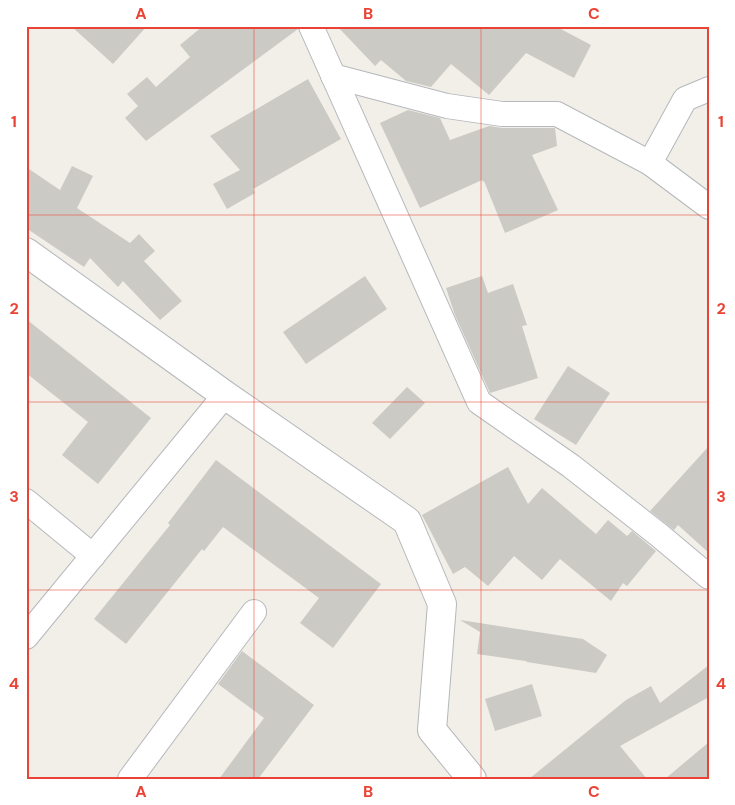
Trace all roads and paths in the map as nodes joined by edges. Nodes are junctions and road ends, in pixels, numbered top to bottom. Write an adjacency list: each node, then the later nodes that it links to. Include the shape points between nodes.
1 (311, 26): 2 (street)
2 (333, 76): 4 (street, via 446,106 502,114 558,114); 10 (street, via 479,402 570,466)
3 (709, 89): 4 (street, via 685,99)
4 (650, 163): 5 (street)
5 (709, 207)
6 (26, 252): 7 (street)
7 (225, 394): 9 (street); 14 (street, via 407,521 442,604 432,730)
8 (26, 501): 9 (street)
9 (93, 556): 12 (street)
10 (709, 577)
11 (254, 612): 13 (street)
12 (26, 637)
13 (130, 779)
14 (472, 779)

